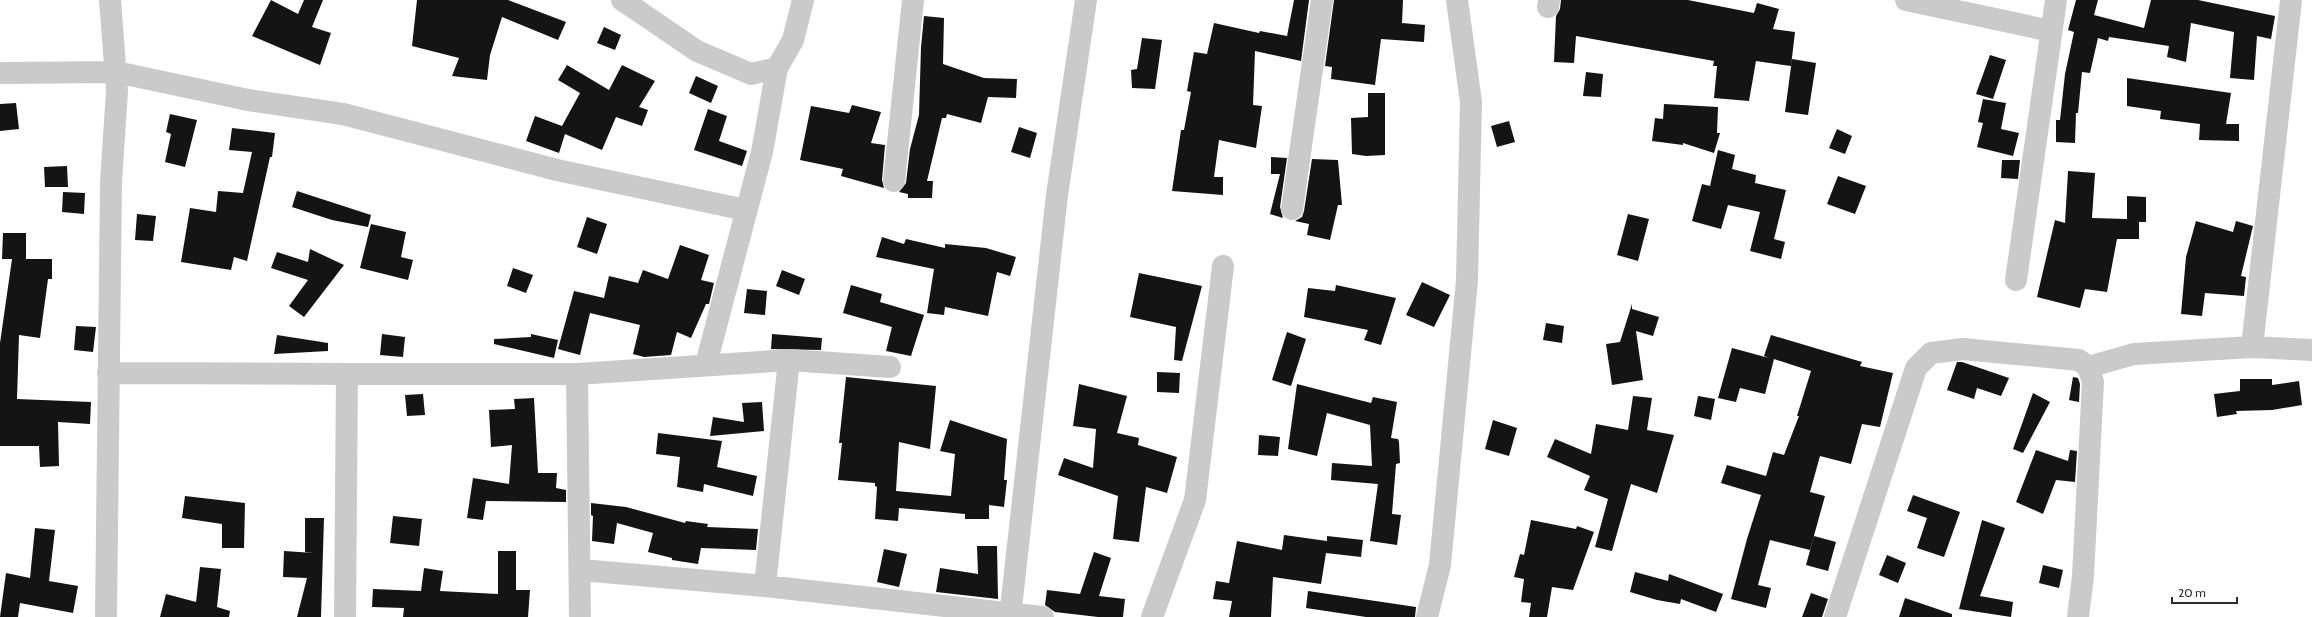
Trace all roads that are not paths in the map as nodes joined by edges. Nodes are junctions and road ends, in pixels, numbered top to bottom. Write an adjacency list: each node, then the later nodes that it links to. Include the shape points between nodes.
1 (110, 0): 13 (street)
2 (622, 0): 12 (street, via 698,51 751,74)
3 (803, 0): 12 (street, via 793,40)
4 (913, 0): 15 (street)
5 (1086, 0): 31 (street, via 1057,195)
6 (1322, 0): 16 (street)
7 (1457, 0): 37 (street, via 1471,102 1467,280 1440,565)
8 (1906, 0): 11 (street)
9 (2056, 0): 11 (street)
10 (2291, 0): 20 (street)
11 (2052, 31): 19 (street)
12 (777, 68): 17 (street, via 762,152)
13 (116, 72): 14 (street); 17 (street, via 248,100 343,114 558,170); 26 (street, via 111,182)
14 (0, 73)
15 (894, 180)
16 (1292, 209)
17 (746, 210): 23 (street)
18 (1223, 266): 36 (street, via 1195,500)
19 (2016, 280)
20 (2252, 347): 21 (street); 25 (street, via 2134,354)
21 (2312, 350)
22 (789, 360): 23 (street); 24 (street); 30 (street)
23 (706, 364): 28 (street)
24 (890, 367)
25 (2088, 367): 38 (street, via 2079,360 1963,349 1931,353 1916,368); 39 (street, via 2093,382 2083,576)
26 (108, 373): 27 (street); 32 (street)
27 (347, 374): 28 (street); 33 (street)
28 (577, 374): 29 (street)
29 (580, 570): 30 (street); 34 (street)
30 (765, 586): 31 (street)
31 (1011, 616): 35 (street)
32 (106, 617)
33 (345, 617)
34 (580, 617)
35 (1043, 617)
36 (1152, 617)
37 (1427, 617)
38 (1835, 617)
39 (2078, 617)

